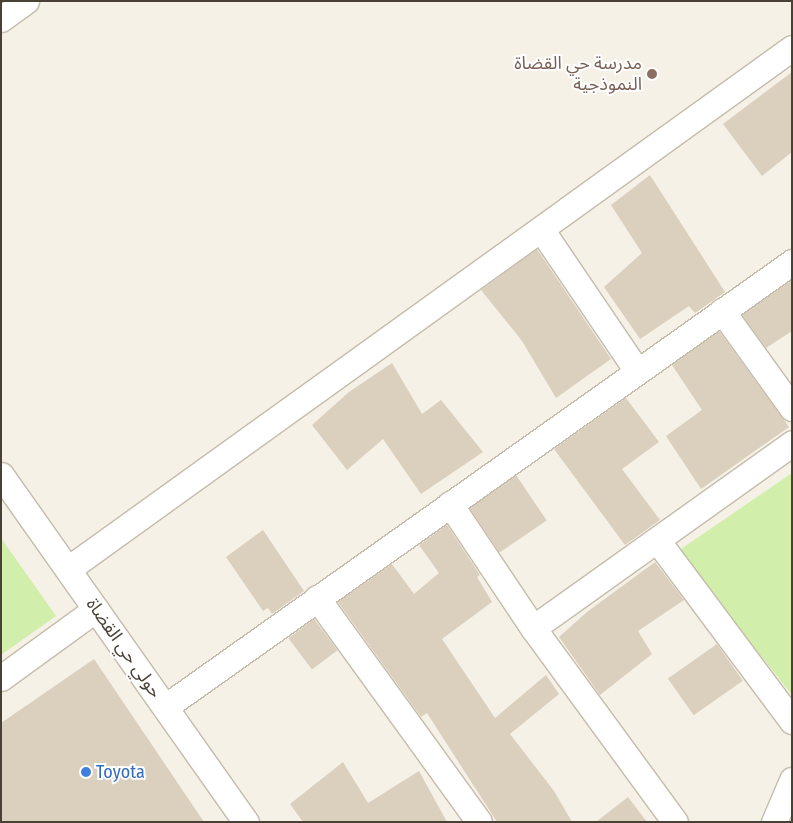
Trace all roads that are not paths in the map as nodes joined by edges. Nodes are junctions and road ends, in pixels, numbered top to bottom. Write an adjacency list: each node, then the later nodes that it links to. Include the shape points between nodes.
1 (26, 1): 2 (street)
2 (1, 19)
3 (792, 48): 4 (street)
4 (541, 229): 7 (street); 13 (street)
5 (792, 262): 6 (street)
6 (722, 311): 7 (street); 8 (street)
7 (637, 371): 11 (street)
8 (792, 408)
9 (792, 444): 12 (street)
10 (1, 475): 13 (street, حولي حي القضاة)
11 (450, 504): 14 (street); 16 (street)
12 (657, 540): 16 (street); 19 (street)
13 (68, 569): 15 (street, حولي حي القضاة)
14 (318, 598): 18 (street); 22 (street)
15 (96, 609): 17 (street); 18 (street, حولي حي القضاة)
16 (533, 628): 23 (street)
17 (1, 678)
18 (165, 707): 21 (street, حولي حي القضاة)
19 (792, 721)
20 (792, 780): 24 (street)
21 (246, 822)
22 (479, 822)
23 (675, 822)
24 (774, 822)

